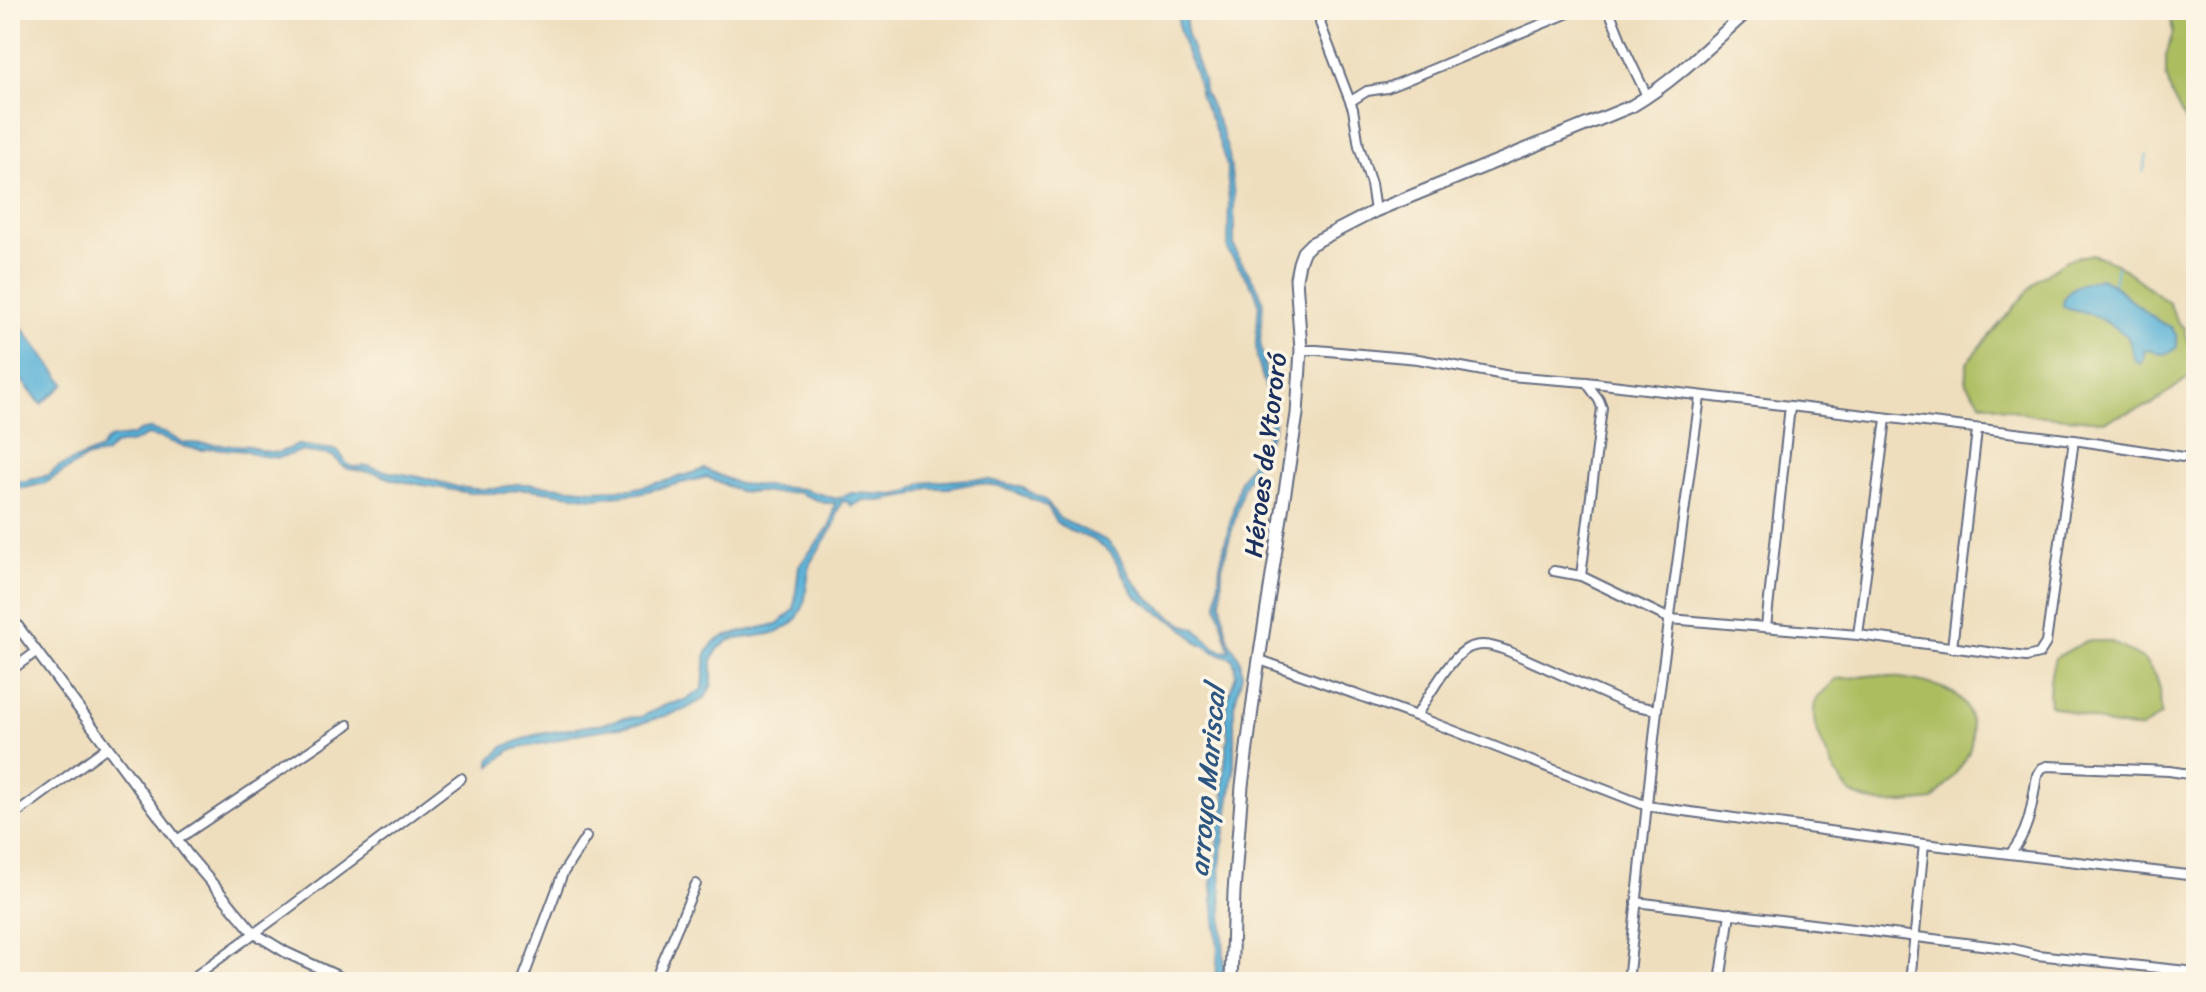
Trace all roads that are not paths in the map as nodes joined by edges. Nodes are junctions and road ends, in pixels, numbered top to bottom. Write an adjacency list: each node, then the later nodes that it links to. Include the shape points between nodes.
1 (1325, 10): 6 (street, via 1320,23)
2 (1576, 10): 6 (street)
3 (1609, 10): 5 (street)
4 (1749, 10): 5 (main road, Héroes de Ytororó)
5 (1647, 96): 7 (main road, Héroes de Ytororó)
6 (1351, 101): 7 (street)
7 (1375, 211): 8 (main road, Héroes de Ytororó, via 1303,252 1296,294)
8 (1301, 350): 9 (street, via 1418,359 1510,376); 24 (main road, Héroes de Ytororó, via 1297,414)
9 (1586, 382): 10 (street); 17 (street, via 1602,408)
10 (1700, 397): 11 (street); 19 (street)
11 (1790, 406): 12 (street); 20 (street)
12 (1886, 419): 13 (street); 21 (street)
13 (1977, 430): 14 (street); 22 (street)
14 (2074, 440): 15 (street); 22 (street, via 2046,643 2039,654 2026,657)
15 (2196, 459)
16 (1554, 571): 17 (street)
17 (1581, 576): 19 (street)
18 (10, 616): 23 (street)
19 (1670, 619): 20 (street); 26 (street)
20 (1766, 627): 21 (street)
21 (1858, 635): 22 (street)
22 (1952, 648)
23 (36, 652): 25 (street); 29 (street)
24 (1260, 660): 27 (street); 51 (main road, Héroes de Ytororó, via 1242,786)
25 (10, 671)
26 (1657, 710): 27 (street, via 1627,704 1483,645 1468,647 1457,657); 32 (street)
27 (1416, 716): 32 (street)
28 (348, 725): 35 (street)
29 (107, 747): 33 (street); 35 (street)
30 (2196, 775): 37 (street, via 2042,768 2027,828)
31 (461, 778): 42 (street)
32 (1647, 806): 36 (street); 40 (street)
33 (10, 818)
34 (586, 837): 49 (street, via 563,873)
35 (177, 840): 42 (street)
36 (1924, 844): 37 (street); 43 (street)
37 (2010, 854): 38 (street)
38 (2196, 876)
39 (696, 884): 50 (street)
40 (1636, 902): 41 (street); 52 (street)
41 (1730, 913): 43 (street); 53 (street)
42 (254, 933): 46 (street); 47 (street)
43 (1915, 937): 45 (street); 54 (street)
44 (2196, 959): 45 (street)
45 (2194, 976)
46 (332, 978): 48 (street)
47 (187, 982)
48 (350, 982)
49 (522, 982)
50 (654, 982)
51 (1231, 982)
52 (1628, 982)
53 (1720, 982)
54 (1910, 982)

